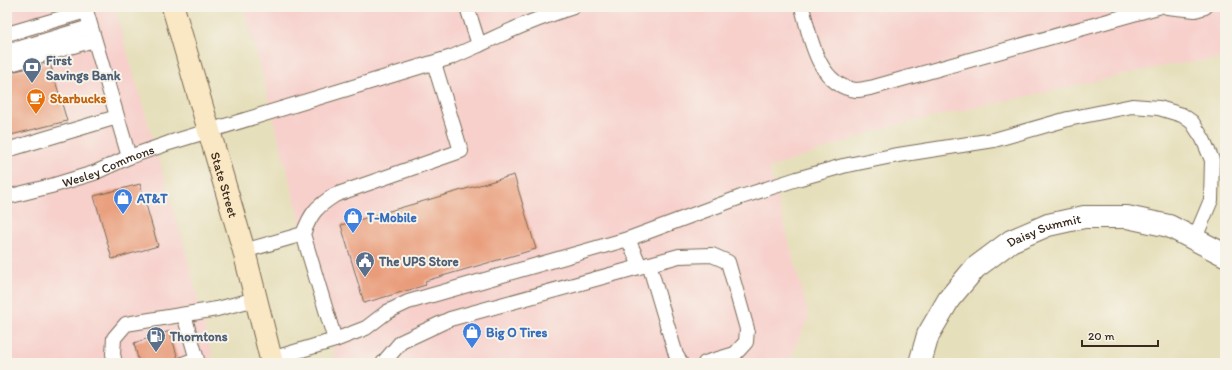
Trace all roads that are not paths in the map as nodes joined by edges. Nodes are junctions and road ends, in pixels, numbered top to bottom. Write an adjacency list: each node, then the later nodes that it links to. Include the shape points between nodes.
1 (173, 7): 17 (main road, State Street)
2 (467, 7): 12 (lane)
3 (573, 7): 12 (lane, Wesley Commons, via 511,29)
4 (802, 7): 5 (lane, via 821,67 837,84 856,90 882,85)
5 (1158, 7)
6 (1167, 7): 7 (lane, via 1195,10)
7 (1205, 7)
8 (85, 9): 9 (lane); 10 (lane)
9 (90, 27): 11 (lane); 13 (lane)
10 (7, 34)
11 (94, 40): 15 (lane); 16 (lane)
12 (479, 45): 14 (lane, Wesley Commons)
13 (7, 52)
14 (434, 63): 17 (lane, Wesley Commons); 21 (lane, via 461,151 335,195 310,217)
15 (7, 65)
16 (117, 117): 18 (lane); 19 (lane)
17 (209, 131): 19 (lane, Wesley Commons); 24 (main road, State Street)
18 (7, 150)
19 (129, 157): 20 (lane, Wesley Commons, via 94,174)
20 (7, 197)
21 (303, 234): 24 (lane); 29 (lane)
22 (1195, 238): 23 (lane, via 1211,200 1212,160 1203,139 1192,122 1182,115 1159,108 1132,106 1068,119 994,140 892,156 828,170); 25 (street, Daisy Summit); 36 (street, Daisy Summit, via 1168,226 1127,217 1084,218 1048,225 1011,241 975,268 949,299 928,335)
23 (628, 239): 26 (lane); 29 (lane, via 408,302 387,312 366,328)
24 (244, 251): 27 (main road, State Street)
25 (1225, 255)
26 (645, 265): 33 (lane, via 450,319 401,342); 34 (lane); 35 (lane, via 679,256 712,255 728,262 747,329 746,342 735,354)
27 (256, 299): 28 (lane); 30 (main road, State Street)
28 (184, 315): 31 (lane); 32 (lane, via 126,324 114,338)
29 (335, 340): 30 (lane)
30 (272, 361)
31 (193, 362)
32 (115, 363)
33 (383, 363)
34 (681, 363)
35 (706, 363)
36 (920, 363)

